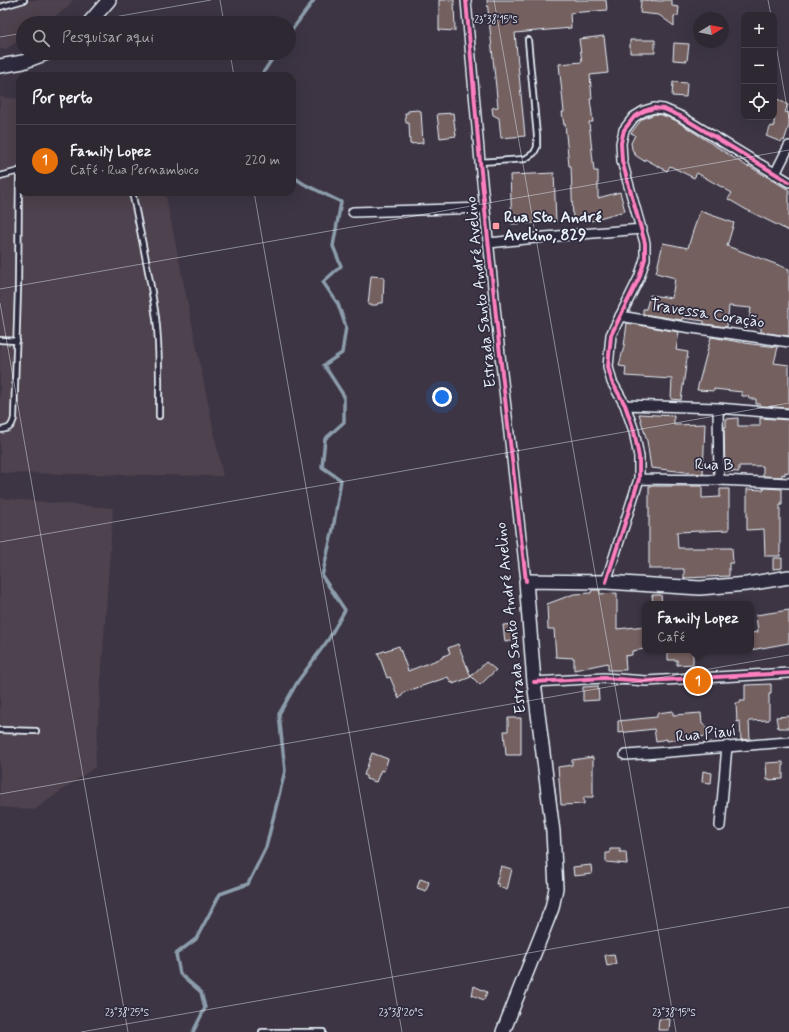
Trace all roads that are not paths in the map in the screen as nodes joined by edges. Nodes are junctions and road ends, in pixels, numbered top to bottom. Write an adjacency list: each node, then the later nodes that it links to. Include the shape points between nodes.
1 (24, 0): 4 (lane)
2 (109, 0): 5 (main road)
3 (466, 0): 10 (street, Estrada Santo André Avelino)
4 (0, 7)
5 (95, 16)
6 (528, 40): 10 (lane, via 537,147 534,153 525,159)
7 (28, 60): 8 (main road)
8 (0, 66)
9 (789, 146): 12 (street)
10 (480, 162): 17 (street, Estrada Santo André Avelino)
11 (16, 171): 13 (lane)
12 (775, 174): 14 (street); 19 (street, via 680,116 664,109 644,111 634,117 624,130 621,143 622,161)
13 (0, 176)
14 (789, 182)
15 (19, 196): 23 (lane)
16 (133, 196): 28 (lane, via 156,319)
17 (485, 208): 18 (street); 20 (street, Estrada Santo André Avelino)
18 (353, 212)
19 (642, 229): 20 (street); 21 (street, via 646,243 645,259 639,278)
20 (489, 243): 34 (street, Estrada Santo André Avelino)
21 (620, 316): 24 (street, Travessa Coração); 25 (street, via 611,335 608,366 612,382)
22 (0, 340): 23 (lane)
23 (17, 341): 29 (lane, via 13,424 10,428)
24 (789, 342)
25 (625, 405): 26 (street); 30 (street, via 640,457)
26 (718, 408): 27 (street); 31 (street)
27 (789, 414)
28 (159, 416)
29 (0, 430)
30 (639, 479): 31 (street, Rua B); 35 (street)
31 (719, 480): 32 (street, Rua B)
32 (789, 483)
33 (789, 577): 35 (main road, via 700,588)
34 (526, 581): 35 (main road); 37 (main road, Estrada Santo André Avelino)
35 (606, 582)
36 (789, 673): 37 (street, via 646,681 604,678)
37 (534, 682): 46 (main road, Estrada Santo André Avelino, via 553,832 556,888 546,925)
38 (0, 730): 39 (lane)
39 (36, 731)
40 (789, 742): 41 (street, Rua Piauí)
41 (727, 746): 42 (street, Rua Piauí); 43 (street)
42 (625, 755)
43 (720, 826)
44 (262, 1032): 45 (lane)
45 (323, 1032)
46 (503, 1032)

